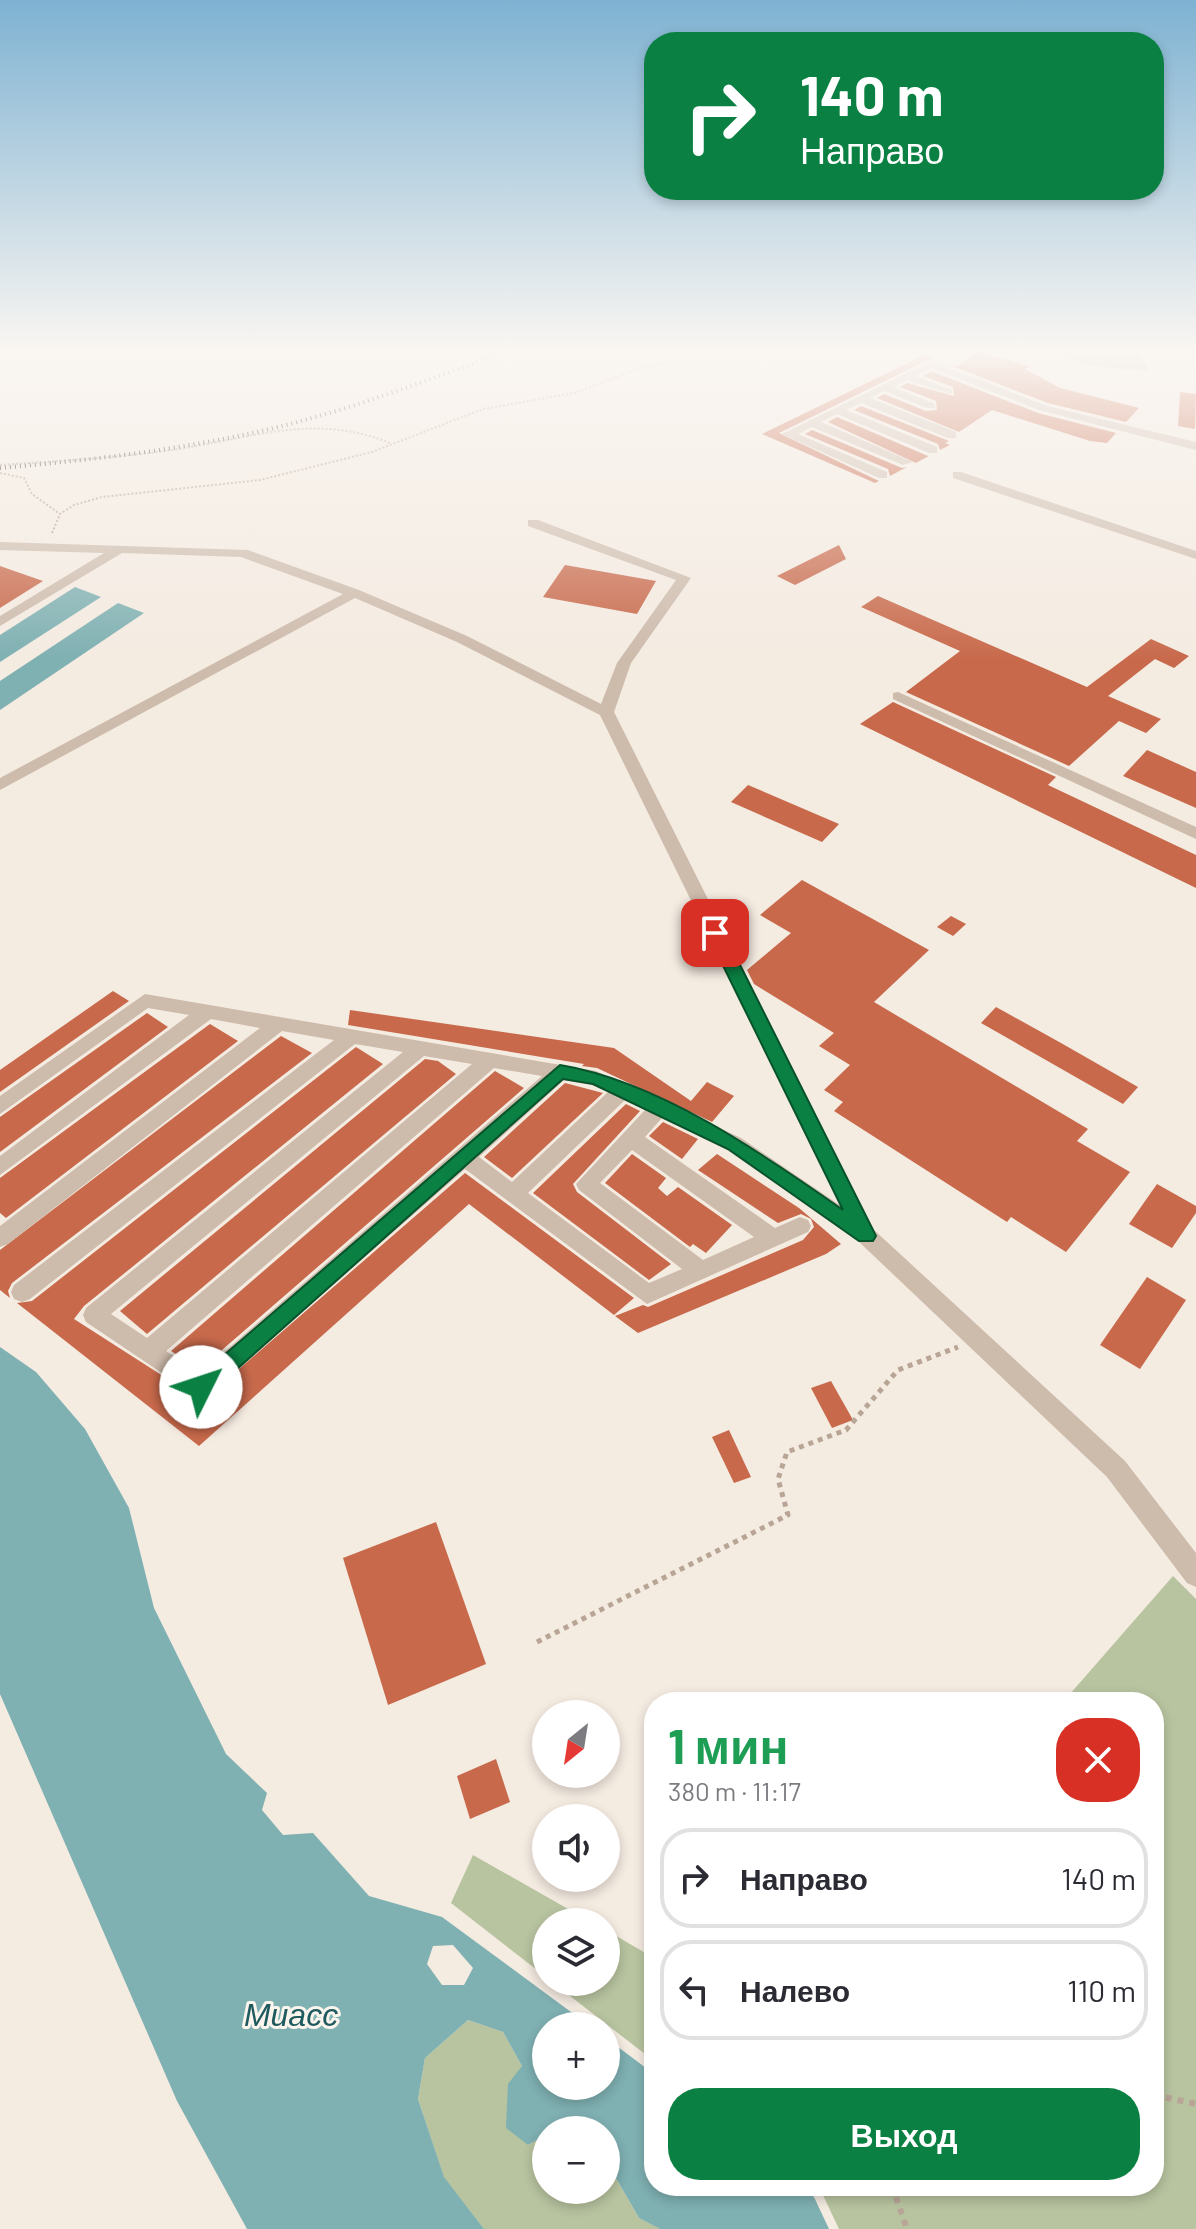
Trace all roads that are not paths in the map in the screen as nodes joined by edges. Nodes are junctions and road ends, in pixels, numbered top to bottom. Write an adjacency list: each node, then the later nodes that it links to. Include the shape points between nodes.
1 (830, 452): 4 (street)
2 (883, 452): 3 (street)
3 (907, 462)
4 (883, 475)
5 (957, 475): 9 (street)
6 (533, 523): 13 (street, via 684,578 624,663)
7 (0, 546): 8 (street)
8 (118, 550): 10 (street, via 243,553); 11 (street)
9 (1196, 555)
10 (354, 593): 13 (street, via 462,639); 14 (street)
11 (0, 622)
12 (898, 696): 15 (street)
13 (606, 712): 31 (street)
14 (0, 785)
15 (1196, 834)
16 (207, 1012): 17 (street); 23 (street, via 145,1001); 27 (street)
17 (278, 1024): 18 (street); 30 (street)
18 (351, 1037): 19 (street); 34 (street)
19 (421, 1048): 20 (street); 35 (street, via 94,1315)
20 (490, 1060): 21 (street); 35 (street)
21 (560, 1072): 22 (street, via 596,1078); 26 (street)
22 (622, 1091): 24 (street); 28 (street)
23 (0, 1106)
24 (658, 1110): 25 (street); 31 (street, via 734,1144)
25 (631, 1138): 32 (street); 33 (street, via 586,1184)
26 (465, 1157): 28 (street); 35 (street, via 201,1387)
27 (0, 1167)
28 (513, 1194): 33 (street, via 647,1294)
29 (800, 1226): 32 (street)
30 (3, 1231)
31 (866, 1236): 36 (street, via 1116,1469)
32 (774, 1239): 33 (street)
33 (701, 1271)
34 (22, 1292)
35 (148, 1352)
36 (1196, 1574)

